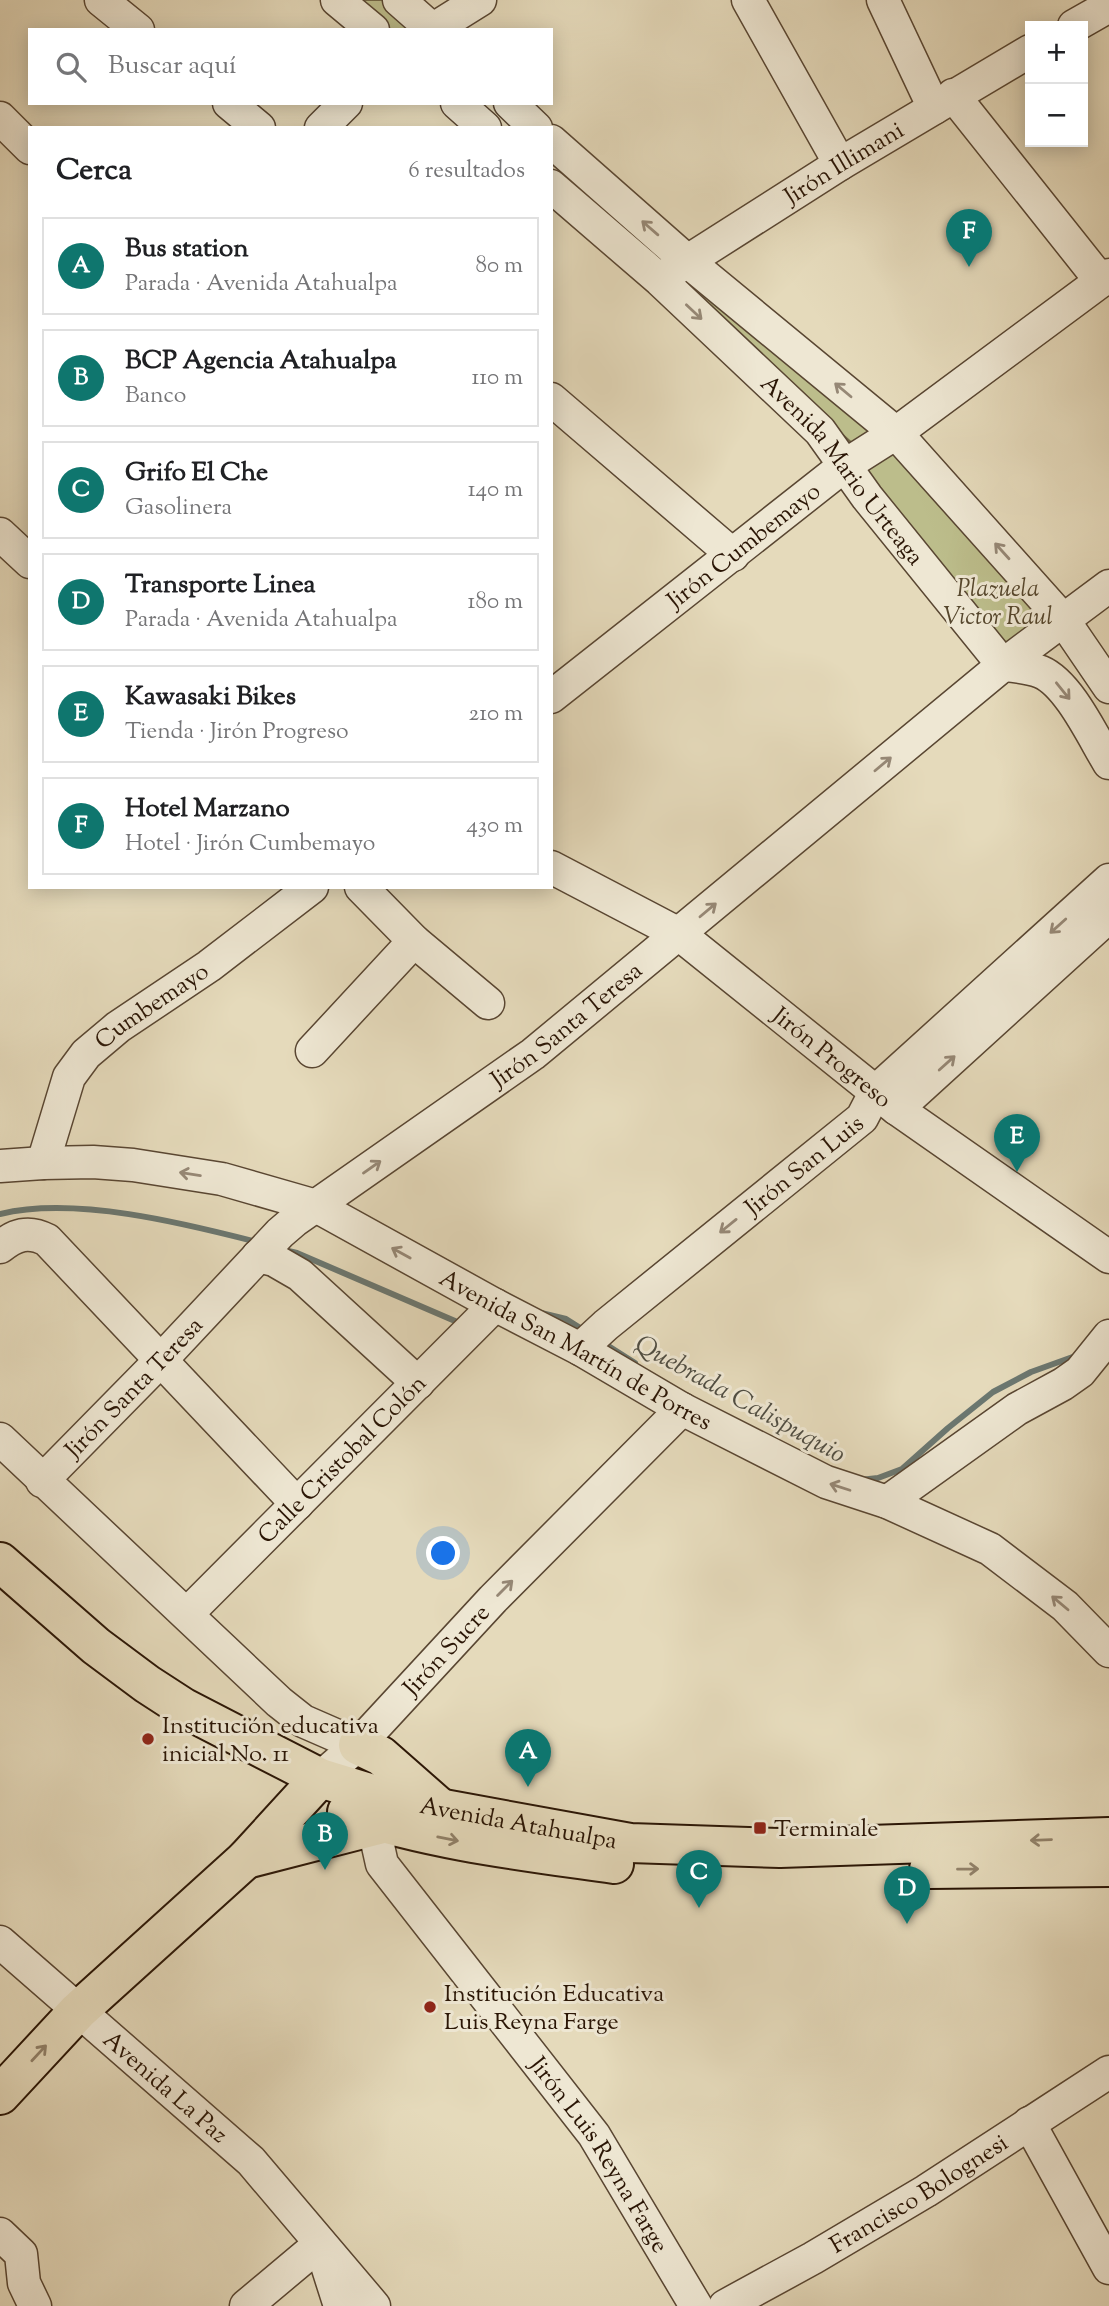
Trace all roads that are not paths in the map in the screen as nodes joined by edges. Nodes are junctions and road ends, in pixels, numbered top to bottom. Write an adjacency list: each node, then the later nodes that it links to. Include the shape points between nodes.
1 (101, 0): 9 (street)
2 (337, 0): 10 (street)
3 (399, 0): 11 (street)
4 (480, 0): 12 (street)
5 (748, 0): 26 (street)
6 (883, 0): 14 (street)
7 (1109, 6): 8 (street)
8 (1083, 21)
9 (136, 28)
10 (371, 28)
11 (430, 28)
12 (435, 28)
13 (1025, 54): 14 (street, Jirón Illimani)
14 (944, 102): 26 (street, Jirón Illimani); 29 (street)
15 (231, 105): 20 (street)
16 (344, 105): 21 (street)
17 (459, 105): 22 (street)
18 (512, 105): 23 (street)
19 (0, 118): 25 (street)
20 (257, 126)
21 (323, 126)
22 (483, 126)
23 (534, 126)
24 (553, 143): 28 (street, Avenida Mario Urteaga, one-way to 24)
25 (28, 146)
26 (840, 164): 28 (street, Jirón Illimani)
27 (553, 188): 30 (street, Avenida Mario Urteaga)
28 (686, 260): 30 (street, Jirón Illimani); 32 (street, Avenida Mario Urteaga, one-way to 28)
29 (1105, 278): 32 (street, Jirón Cumbemayo)
30 (660, 280): 33 (street, Avenida Mario Urteaga, one-way to 33, via 820,431)
31 (557, 415): 35 (street)
32 (896, 433): 33 (street, Jirón Cumbemayo); 38 (street, Avenida Mario Urteaga, one-way to 32)
33 (844, 466): 35 (street, Jirón Cumbemayo); 39 (street, Avenida Mario Urteaga)
34 (0, 534): 36 (street)
35 (733, 555): 41 (street, Jirón Cumbemayo)
36 (28, 560)
37 (1109, 586): 38 (street, Jirón Santa Teresa)
38 (1064, 621): 39 (street, Jirón Santa Teresa); 40 (street, Avenida Mario Urteaga)
39 (1003, 665): 42 (street, one-way to 42, via 1039,671 1053,679); 48 (street, Jirón Santa Teresa, one-way to 39)
40 (1109, 687)
41 (553, 695)
42 (1109, 763)
43 (553, 868): 48 (street, Jirón Progreso)
44 (1109, 880): 52 (street, Jirón San Luis, one-way to 52)
45 (309, 889): 53 (street, Cumbemayo, via 86,1054 69,1077)
46 (363, 889): 49 (street)
47 (1109, 916): 52 (street, Jirón San Luis, one-way to 47)
48 (679, 934): 52 (street, Jirón Progreso); 55 (street, Jirón Santa Teresa, one-way to 48, via 533,1054)
49 (414, 940): 50 (street); 51 (street)
50 (488, 1003)
51 (312, 1051)
52 (886, 1100): 58 (street, Jirón Progreso); 61 (street, Jirón San Luis, one-way to 61)
53 (43, 1163): 54 (street, Avenida San Martín de Porres); 55 (street, Avenida San Martín de Porres, one-way to 53, via 222,1180 146,1167)
54 (0, 1166)
55 (316, 1206): 57 (street, Jirón Santa Teresa); 59 (street, Avenida San Martín de Porres, one-way to 55)
56 (0, 1247): 62 (street, via 21,1234 47,1240)
57 (266, 1248): 62 (street, Jirón Santa Teresa); 63 (street, via 274,1261 300,1275)
58 (1109, 1257)
59 (495, 1305): 61 (street, Avenida San Martín de Porres); 63 (street, Calle Cristobal Colón)
60 (1109, 1336): 67 (street, via 1080,1372 1017,1409)
61 (591, 1339): 64 (street, Avenida San Martín de Porres)
62 (160, 1361): 66 (street, Jirón Santa Teresa); 68 (street)
63 (418, 1383): 68 (street, Calle Cristobal Colón)
64 (682, 1409): 67 (street, Avenida San Martín de Porres, one-way to 64, via 827,1482); 73 (street, Jirón Sucre, one-way to 64, via 493,1599)
65 (0, 1439): 66 (street)
66 (42, 1480): 71 (street)
67 (887, 1502): 72 (street, Avenida San Martín de Porres, one-way to 67, via 1065,1606 990,1549)
68 (297, 1504): 71 (street, Calle Cristobal Colón)
69 (0, 1562): 74 (main road, Avenida Atahualpa, via 147,1684)
70 (0, 1591): 74 (main road, Avenida Atahualpa, via 85,1667 170,1726)
71 (187, 1614): 73 (street, via 303,1721)
72 (1109, 1651)
73 (358, 1745): 74 (street, Jirón Sucre); 75 (main road, via 381,1756)
74 (311, 1788): 76 (main road, Avenida Atahualpa); 78 (main road, Jirón Sucre)
75 (439, 1807): 76 (main road, Avenida Atahualpa); 77 (main road, Avenida Atahualpa, one-way to 75, via 780,1848 630,1843)
76 (385, 1811): 78 (main road); 79 (main road, Avenida Atahualpa, one-way to 79, via 481,1846 631,1866 783,1871); 92 (street, Jirón Luis Reyna Farge, via 378,1846 382,1864 594,2135)
77 (1109, 1837)
78 (246, 1859): 81 (main road, Jirón Sucre)
79 (1109, 1867)
80 (0, 1942): 81 (street, Avenida La Paz)
81 (78, 2011): 83 (main road, Jirón Sucre, one-way to 81); 86 (street, Avenida La Paz, via 251,2161)
82 (1109, 2072): 84 (street, Francisco Bolognesi)
83 (0, 2095)
84 (1029, 2123): 87 (street); 93 (street, Francisco Bolognesi, via 926,2191)
85 (0, 2234): 88 (street, via 21,2254 24,2283)
86 (320, 2244): 89 (street); 90 (street, Avenida La Paz); 91 (street, Avenida La Paz)
87 (1109, 2268)
88 (35, 2306)
89 (246, 2306)
90 (341, 2306)
91 (373, 2306)
92 (696, 2306)
93 (725, 2306)

